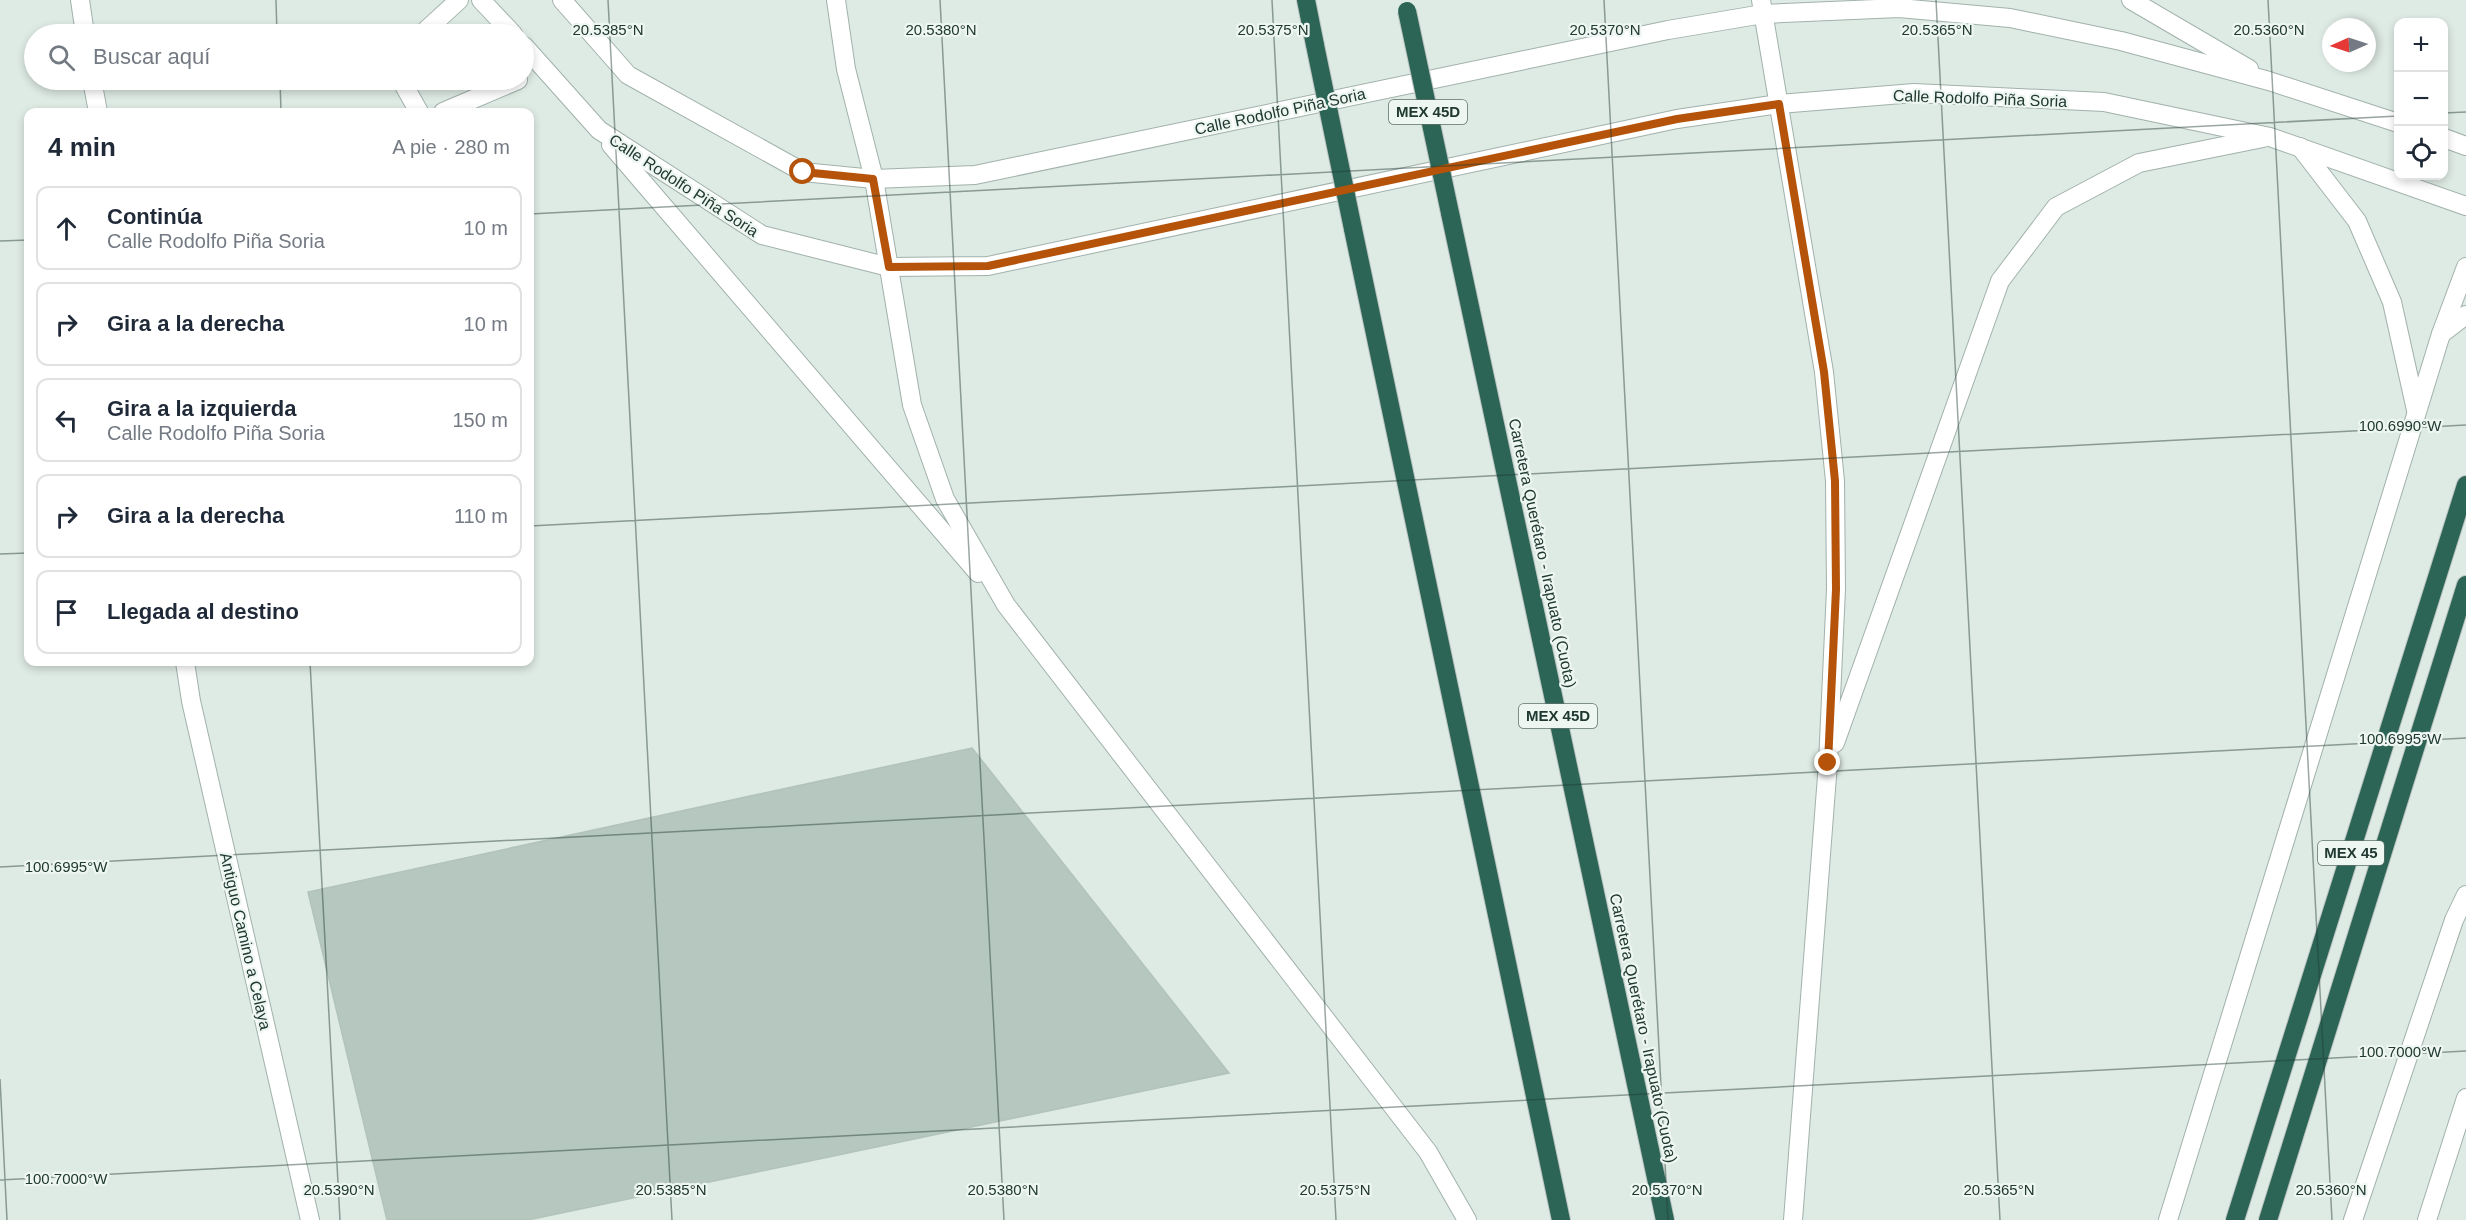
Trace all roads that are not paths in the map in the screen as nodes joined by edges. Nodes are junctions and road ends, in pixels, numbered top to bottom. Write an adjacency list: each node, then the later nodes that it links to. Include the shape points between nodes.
1 (80, 0): 10 (street)
2 (459, 0): 11 (street)
3 (481, 0): 12 (street)
4 (562, 0): 30 (street, Calle Rodolfo Piña Soria, via 628,75 803,172)
5 (836, 0): 30 (street, via 846,69)
6 (1306, 0): 46 (highway, bridge)
7 (2131, 0): 16 (street)
8 (1406, 6): 47 (highway, Carretera Querétaro - Irapuato (Cuota) / MEX 45D, bridge)
9 (1762, 7): 16 (street, Calle Rodolfo Piña Soria, via 1899,8 2010,18 2121,41); 20 (street); 30 (street, Calle Rodolfo Piña Soria, via 975,175)
10 (84, 24)
11 (433, 24)
12 (504, 24)
13 (534, 57): 14 (street, Calle Rodolfo Piña Soria)
14 (544, 68): 15 (street); 25 (street, Calle Rodolfo Piña Soria)
15 (534, 72)
16 (2269, 81): 24 (street, Calle Rodolfo Piña Soria)
17 (95, 90): 21 (street)
18 (407, 90): 22 (street)
19 (495, 90): 23 (street)
20 (1779, 104): 26 (street, Calle Rodolfo Piña Soria, via 1914,93 2104,102); 32 (street, Calle Rodolfo Piña Soria, via 1677,119 988,266); 41 (street, via 1824,372 1835,481 1836,589)
21 (97, 108)
22 (417, 108)
23 (452, 108)
24 (2394, 122)
25 (599, 130): 32 (street, Calle Rodolfo Piña Soria, via 762,235); 39 (street)
26 (2270, 137): 29 (street, Calle Rodolfo Piña Soria); 41 (street, via 2139,163 2056,207 2000,281)
27 (2448, 139): 28 (street)
28 (2466, 146)
29 (2300, 147): 31 (street, Calle Rodolfo Piña Soria); 36 (street, via 2357,221 2392,302)
30 (873, 179): 32 (street)
31 (2466, 206)
32 (889, 267): 39 (street, via 912,405 945,499)
33 (2466, 267): 35 (street)
34 (2466, 315): 35 (street)
35 (2441, 334): 36 (street)
36 (2417, 413): 49 (street)
37 (2466, 485): 50 (highway, MEX 45)
38 (2466, 585): 51 (highway, MEX 45)
39 (1006, 605): 45 (street, via 1428,1152)
40 (186, 666): 44 (street, Antiguo Camino a Celaya)
41 (1828, 763): 48 (street)
42 (2466, 895): 52 (street, via 2454,920)
43 (2466, 1098): 53 (street)
44 (310, 1220)
45 (1467, 1220)
46 (1561, 1220)
47 (1665, 1220)
48 (1792, 1220)
49 (2168, 1220)
50 (2235, 1220)
51 (2268, 1220)
52 (2353, 1220)
53 (2427, 1220)

